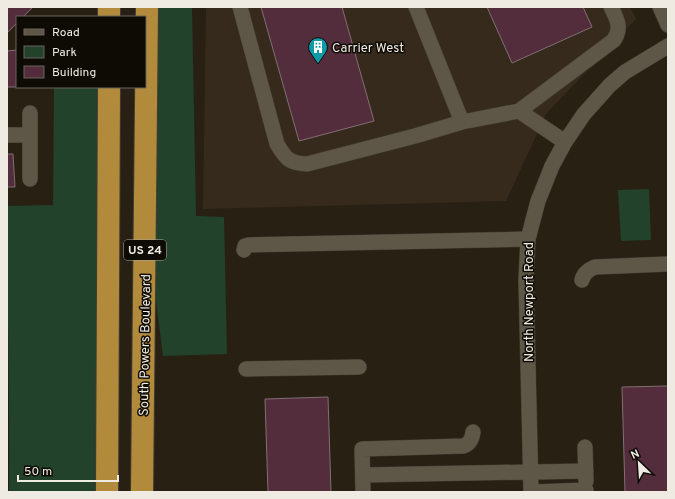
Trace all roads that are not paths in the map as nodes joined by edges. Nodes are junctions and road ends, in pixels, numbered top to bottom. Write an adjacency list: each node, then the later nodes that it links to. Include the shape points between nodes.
1 (147, 7): 29 (highway, South Powers Boulevard / US 24)
2 (240, 7): 11 (street, via 277,144 284,155 294,163 307,164)
3 (416, 7): 11 (street)
4 (611, 7): 9 (street, via 618,25 618,34 614,40)
5 (660, 7): 6 (street)
6 (668, 24)
7 (668, 46): 14 (street, North Newport Road, via 625,72 610,85 584,114)
8 (109, 88): 28 (highway, US 24)
9 (519, 111): 11 (street); 14 (street)
10 (30, 113): 13 (street)
11 (462, 122)
12 (7, 135): 13 (street)
13 (30, 135): 15 (street)
14 (565, 142): 16 (street, North Newport Road, via 538,201)
15 (30, 179)
16 (528, 239): 17 (street, via 248,245); 25 (street, North Newport Road, via 526,280)
17 (244, 250)
18 (668, 264): 19 (street, via 595,267 583,275)
19 (582, 280)
20 (359, 367): 21 (street)
21 (246, 369)
22 (473, 432): 26 (street, via 472,439 463,446 362,449)
23 (585, 447): 24 (street)
24 (586, 471): 25 (street); 27 (street)
25 (530, 472): 26 (street); 31 (street, North Newport Road)
26 (363, 475): 30 (street)
27 (586, 491): 32 (street)
28 (108, 492)
29 (142, 492)
30 (363, 492)
31 (531, 492)
32 (534, 492)

